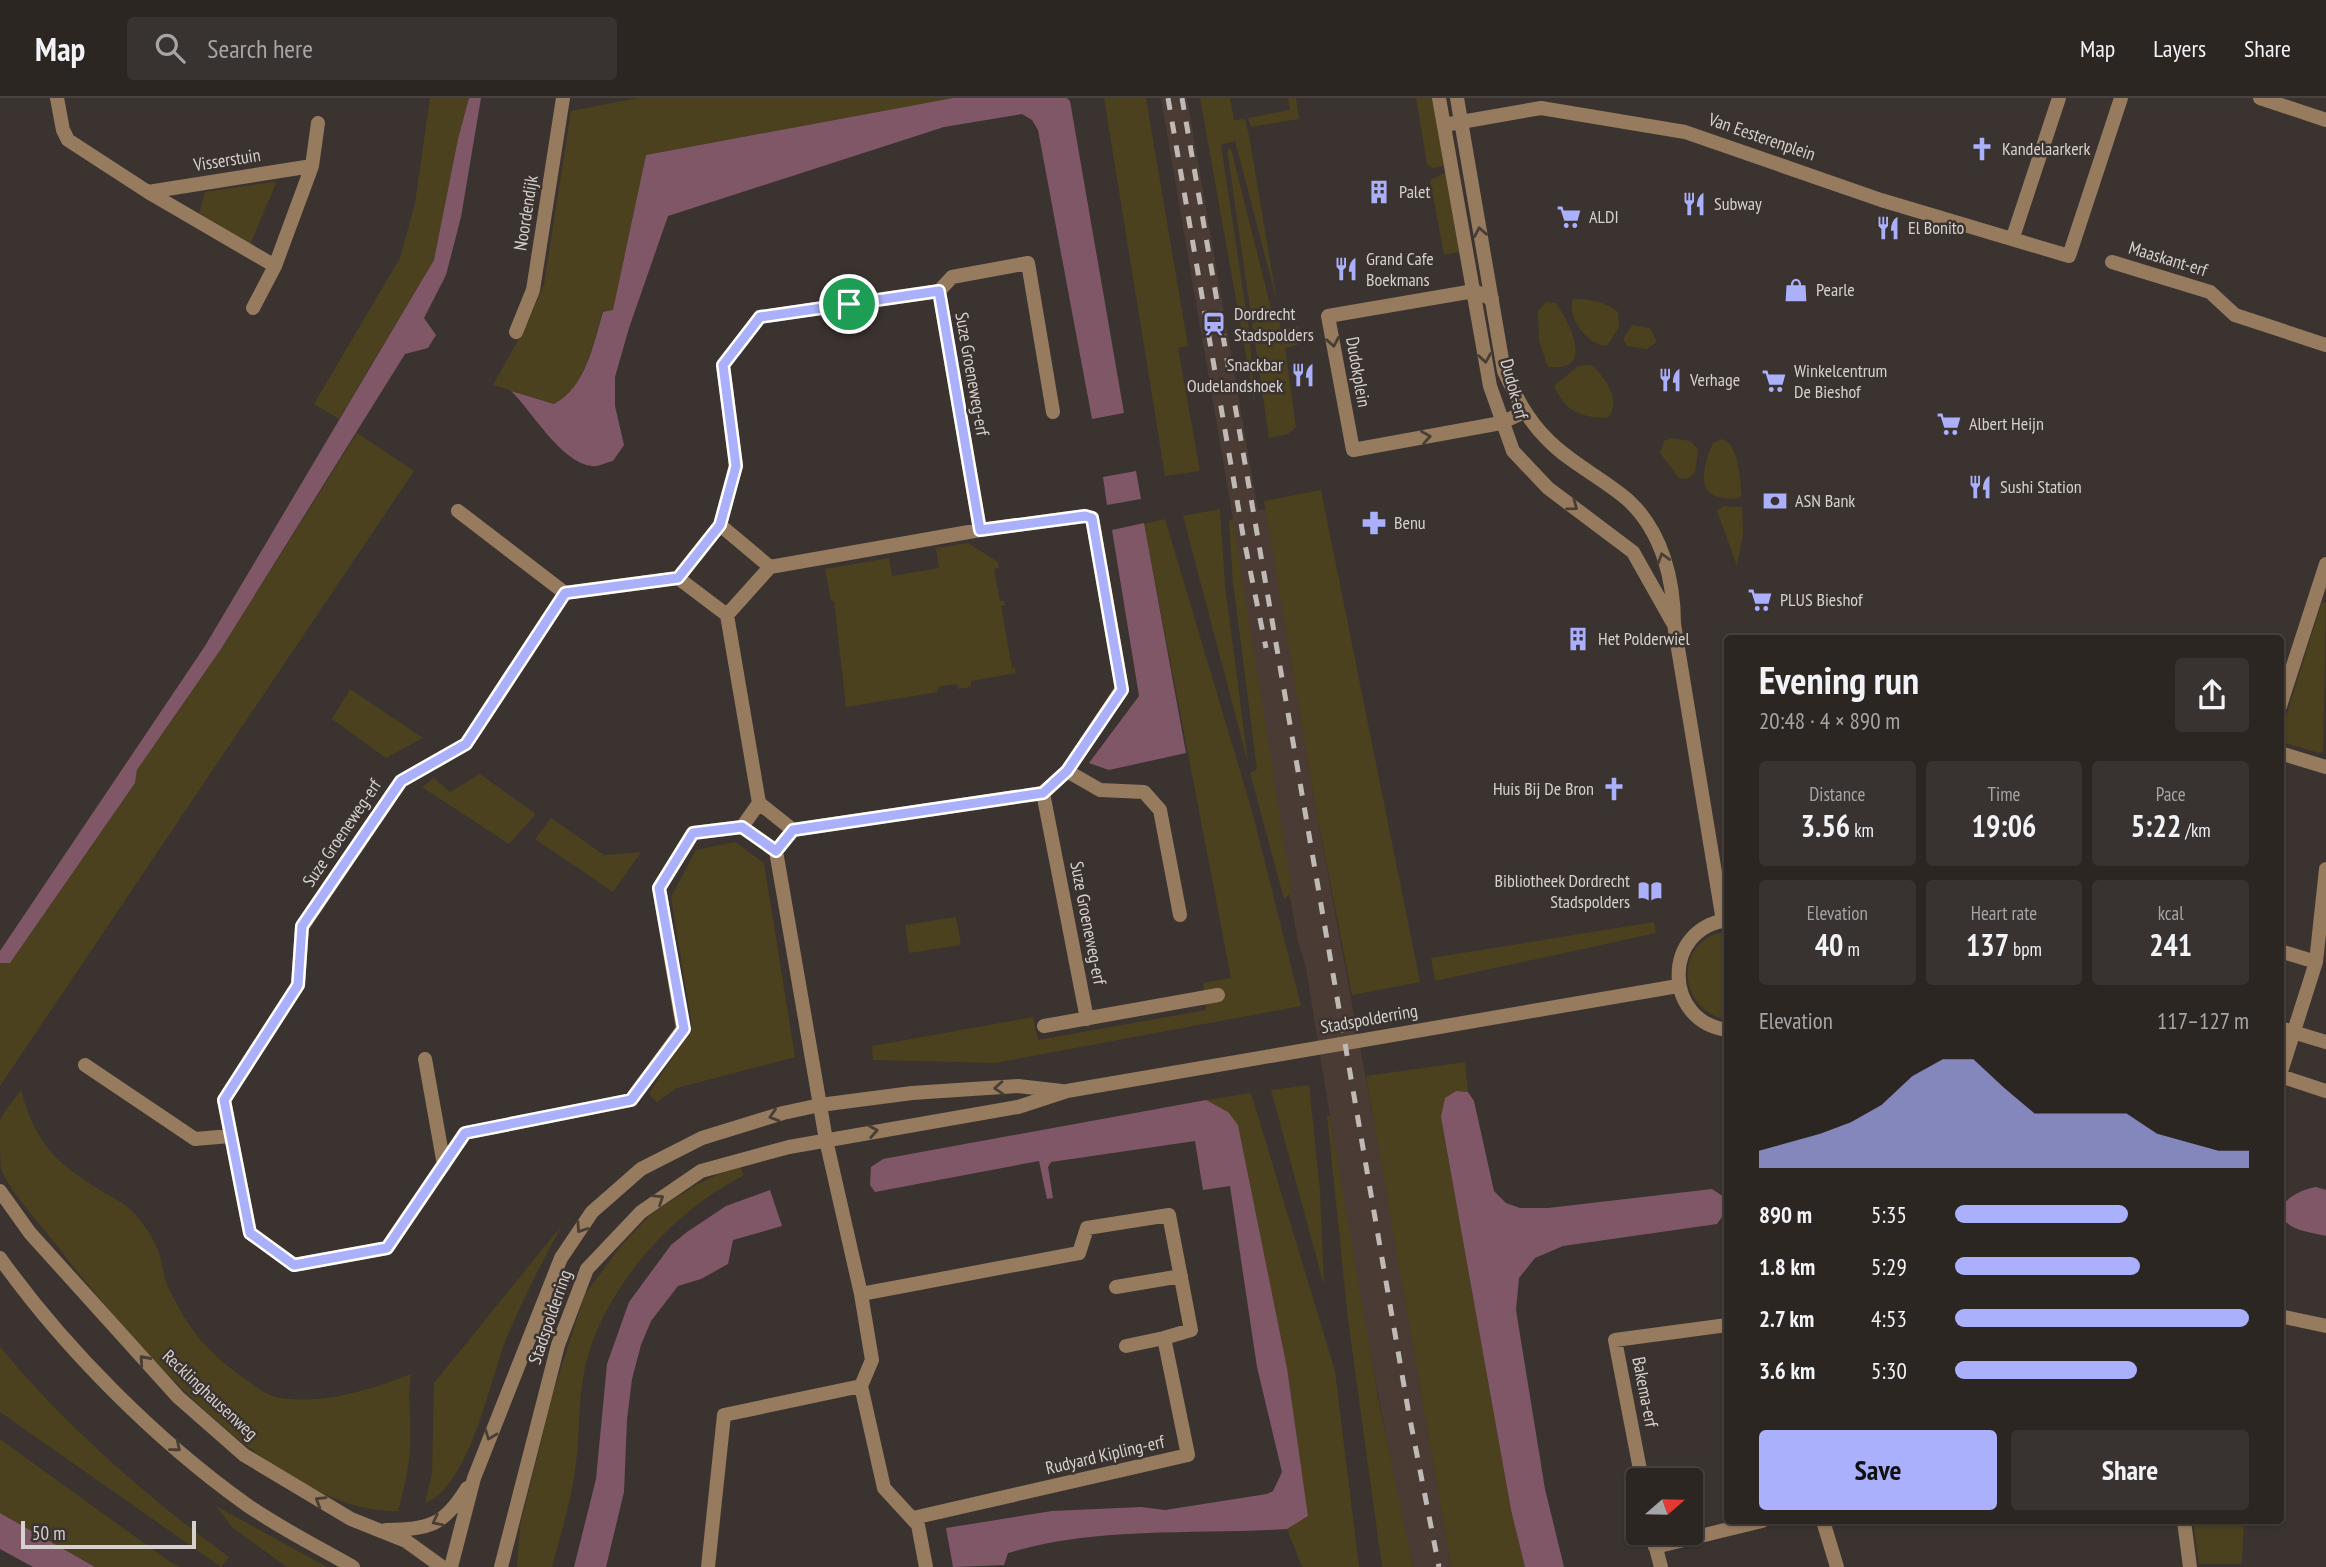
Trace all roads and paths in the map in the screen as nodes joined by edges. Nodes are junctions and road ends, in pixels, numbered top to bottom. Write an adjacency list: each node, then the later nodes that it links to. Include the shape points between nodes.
1 (57, 98): 13 (street, via 68,140)
2 (563, 98): 21 (street, Noordendijk, via 533,290)
3 (1439, 98): 11 (street, Dudok-erf)
4 (1457, 98): 9 (street, Dudok-erf)
5 (2059, 98): 14 (street)
6 (2121, 98): 14 (street, Van Eesterenplein, via 2069,256)
7 (2260, 98): 8 (street)
8 (2326, 120)
9 (1461, 122): 11 (street, Van Eesterenplein); 14 (street, Van Eesterenplein, via 1541,108 1685,132 1881,200); 19 (street, Dudok-erf, one-way to 9)
10 (318, 123): 12 (street)
11 (1444, 125): 18 (street, Dudok-erf)
12 (312, 166): 13 (street, Visserstuin); 16 (street)
13 (148, 192): 16 (street)
14 (2013, 237)
15 (2112, 262): 22 (street, Maaskant-erf, via 2210,292 2235,315)
16 (275, 267): 20 (street)
17 (939, 291): 23 (street, via 952,277 1028,263); 27 (street, Suze Groeneweg-erf, via 760,317 723,365 736,466); 28 (street, Suze Groeneweg-erf)
18 (1474, 291): 19 (street); 25 (street, Dudok-erf, one-way to 25); 25 (street, Dudokplein, one-way to 25, via 1328,316 1353,450)
19 (1492, 299): 24 (street, Dudok-erf, via 1504,371)
20 (253, 308)
21 (516, 332)
22 (2326, 345)
23 (1053, 412)
24 (1524, 412): 25 (street); 34 (street, Dudok-erf, one-way to 24, via 1664,555 1653,531 1629,501 1566,456)
25 (1501, 423): 34 (street, Dudok-erf, one-way to 34, via 1513,451 1532,474 1633,552)
26 (458, 511): 32 (street)
27 (720, 525): 30 (street); 31 (street, Suze Groeneweg-erf)
28 (980, 530): 30 (street); 38 (street, via 1085,516 1096,524 1122,690)
29 (2326, 564): 35 (street)
30 (770, 567): 33 (street)
31 (678, 578): 32 (street); 33 (street)
32 (565, 593): 65 (street, Suze Groeneweg-erf, via 466,744 401,781 302,926 298,985 224,1100)
33 (727, 615): 40 (street)
34 (1674, 624): 45 (street, Dudok-erf)
35 (2284, 694)
36 (2284, 754): 37 (street)
37 (2326, 767)
38 (1067, 771): 39 (street); 46 (street, via 1100,790 1144,792 1160,810)
39 (1043, 793): 42 (street); 52 (street, Suze Groeneweg-erf)
40 (759, 803): 41 (street); 42 (street)
41 (742, 827): 43 (street); 67 (street, Suze Groeneweg-erf, via 693,833 659,888 684,1029 631,1100 465,1133)
42 (793, 830): 43 (street)
43 (776, 851): 64 (street)
44 (2326, 869): 49 (street)
45 (1724, 914)
46 (1180, 915)
47 (1724, 920): 50 (street, via 1704,928 1688,942 1678,963)
48 (2284, 952): 49 (street)
49 (2316, 962): 56 (street)
50 (1678, 986): 55 (street, via 1698,1019); 62 (street, Stadspolderring)
51 (1218, 995): 52 (street)
52 (1087, 1019): 53 (street)
53 (1044, 1026)
54 (2284, 1029): 56 (street)
55 (1724, 1030)
56 (2296, 1033): 57 (street); 60 (street)
57 (2326, 1042)
58 (425, 1059): 67 (street)
59 (85, 1065): 65 (street, via 195,1139)
60 (2284, 1065)
61 (2284, 1077): 63 (street)
62 (1067, 1091): 64 (street, Stadspolderring, one-way to 64, via 1018,1086); 66 (street, Stadspolderring, one-way to 62, via 1018,1107)
63 (2326, 1091)
64 (820, 1105): 66 (street); 80 (street, Stadspolderring, one-way to 80, via 702,1139 641,1169 592,1212 561,1258)
65 (230, 1136): 67 (street, Suze Groeneweg-erf, via 250,1233 294,1265 387,1248)
66 (826, 1140): 72 (street); 88 (street, Stadspolderring, one-way to 66, via 558,1345 587,1269 641,1212 701,1171)
67 (444, 1165)
68 (0, 1191): 85 (street, Recklinghausenweg, one-way to 68, via 351,1519 244,1455 178,1397 30,1234)
69 (0, 1258): 89 (street, one-way to 89, via 26,1294 141,1419 248,1505)
70 (1181, 1276): 71 (street); 72 (street, via 1169,1215 1087,1228 1079,1253); 76 (street, via 1191,1330)
71 (1116, 1287)
72 (861, 1294): 78 (street, via 872,1360)
73 (2284, 1317): 75 (street)
74 (1724, 1325): 79 (street, Bakema-erf, via 1615,1340)
75 (2326, 1326)
76 (1164, 1338): 77 (street); 81 (street, Rudyard Kipling-erf, via 1188,1455)
77 (1126, 1346)
78 (861, 1386): 81 (street, via 884,1488); 92 (street, via 724,1415)
79 (1640, 1468)
80 (474, 1478): 85 (street, Stadspolderring, one-way to 85, via 441,1521 421,1529); 91 (street, Stadspolderring)
81 (914, 1518): 93 (street)
82 (1745, 1524): 86 (street)
83 (1824, 1524): 95 (street)
84 (2184, 1524): 96 (street)
85 (381, 1530): 90 (street, Recklinghausenweg, via 406,1541)
86 (1703, 1531)
87 (1655, 1545): 94 (street)
88 (500, 1566)
89 (353, 1567)
90 (442, 1567)
91 (451, 1567)
92 (708, 1567)
93 (926, 1567)
94 (1661, 1567)
95 (1838, 1567)
96 (2190, 1567)

